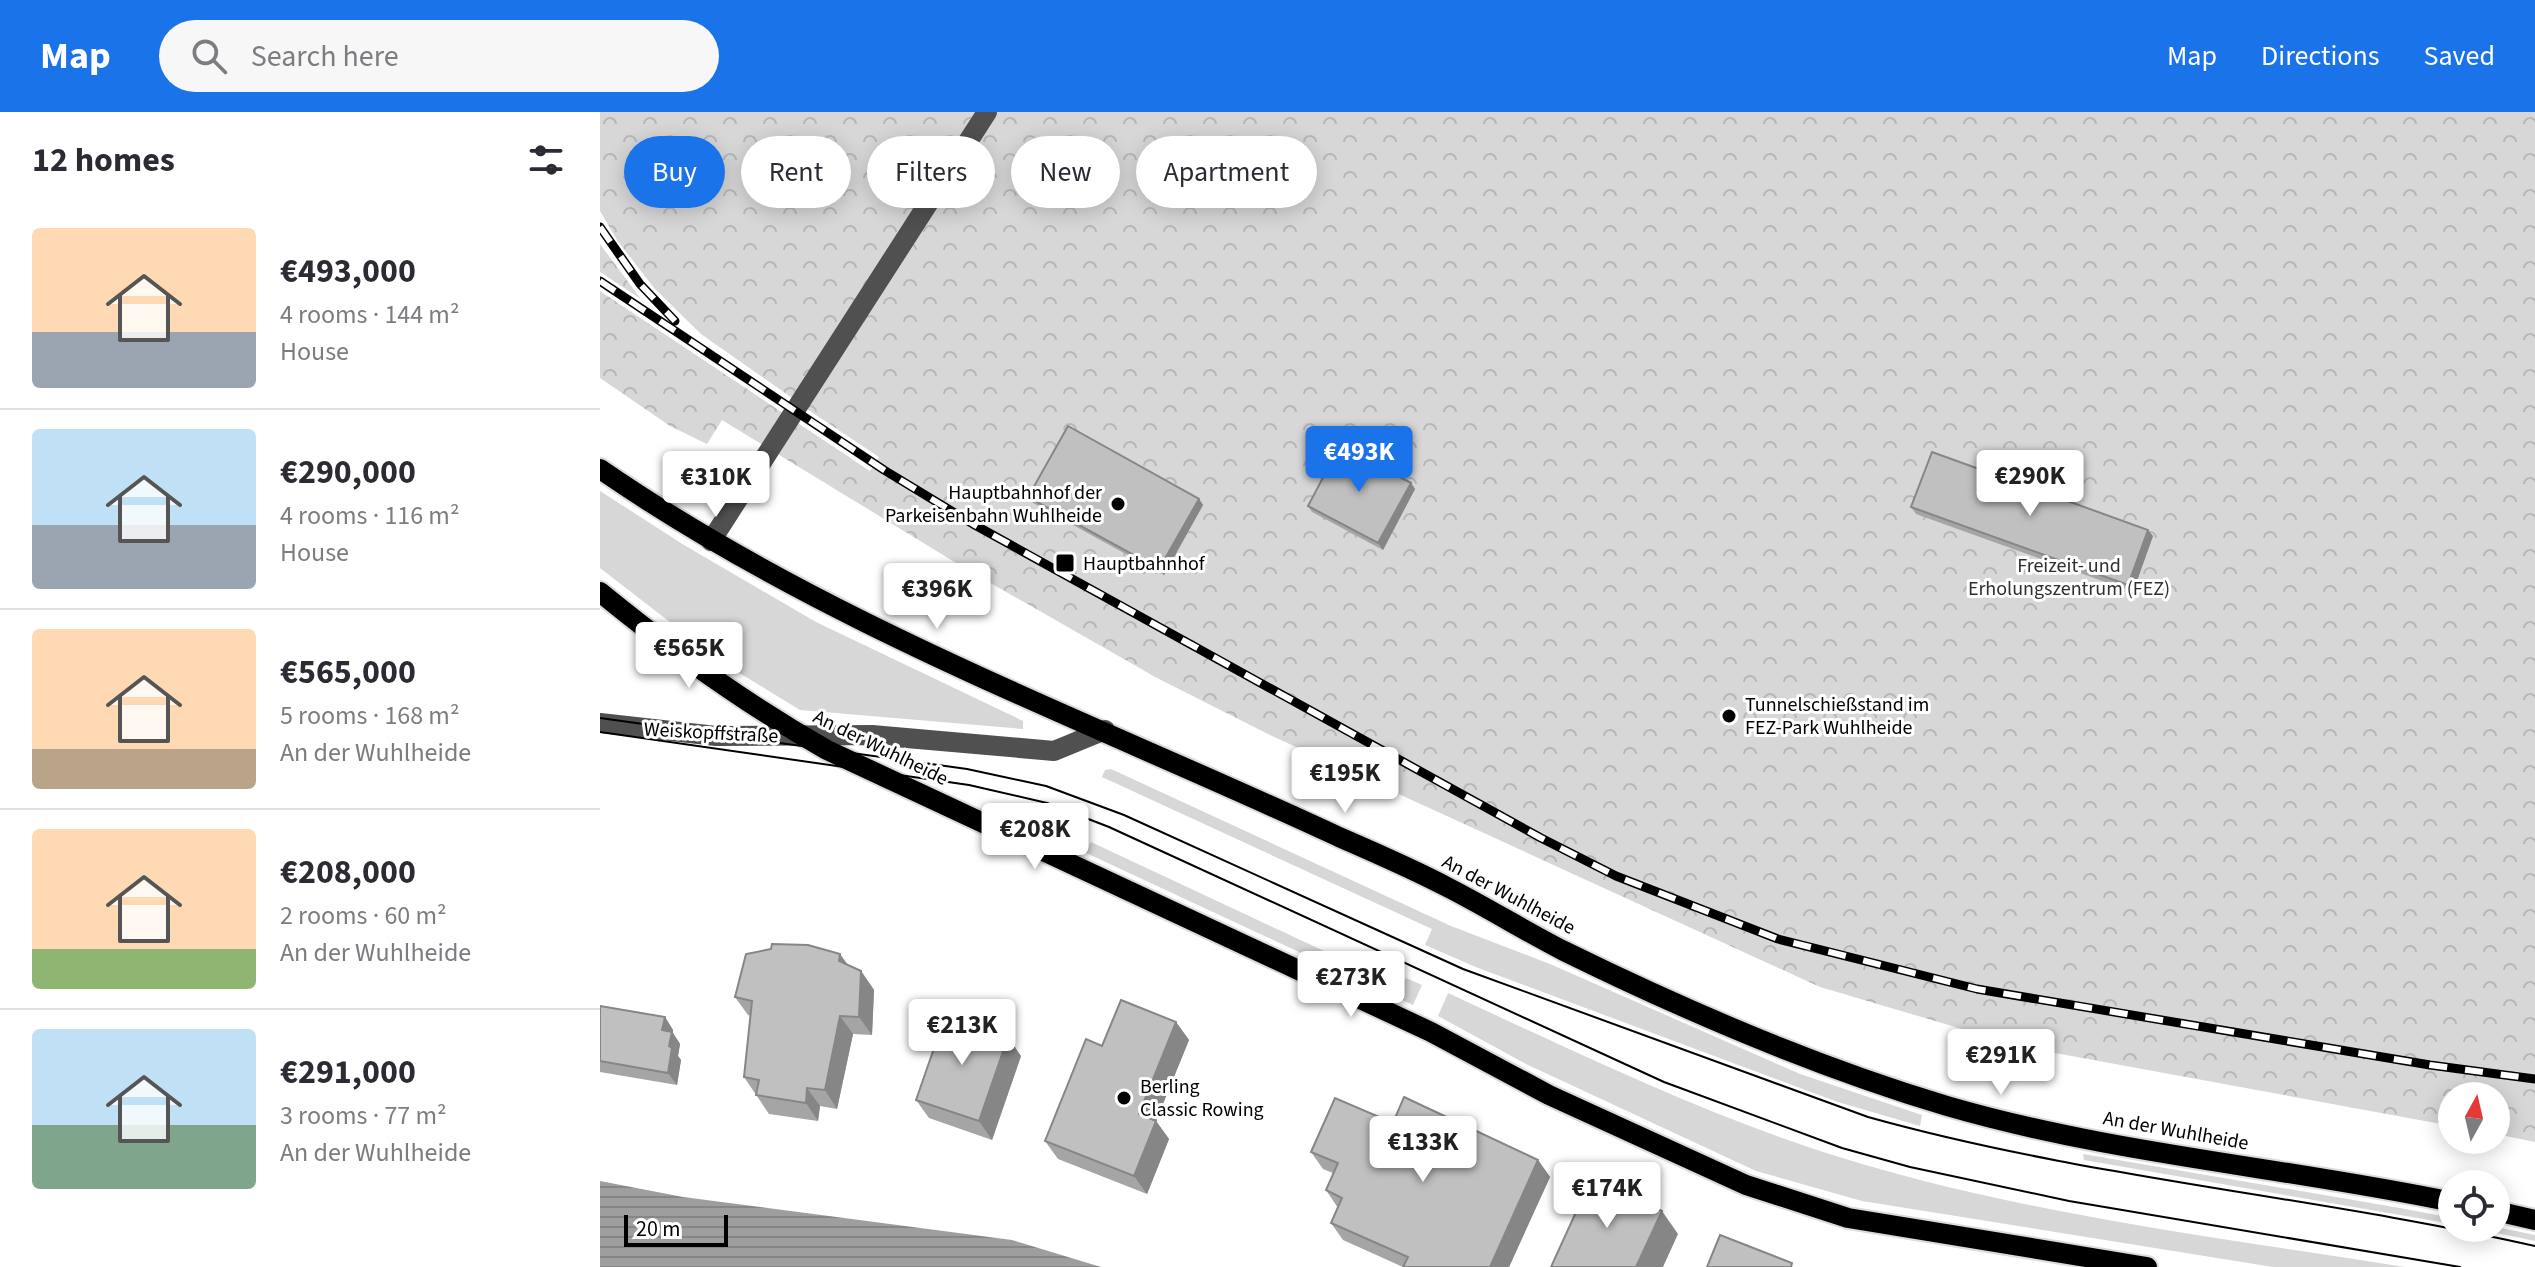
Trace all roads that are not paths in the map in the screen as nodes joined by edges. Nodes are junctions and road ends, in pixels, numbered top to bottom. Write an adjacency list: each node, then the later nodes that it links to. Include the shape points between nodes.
1 (987, 112): 3 (street)
2 (600, 469): 3 (main road, An der Wuhlheide)
3 (711, 541): 6 (main road, An der Wuhlheide, via 821,602)
4 (603, 600): 7 (main road, An der Wuhlheide)
5 (600, 723): 7 (street, Weiskopffstraße, via 716,736)
6 (1105, 730): 7 (street, Weiskopffstraße, via 1054,751 872,735); 8 (main road, An der Wuhlheide, via 1446,886 1560,949 1724,1026 1866,1080 1952,1107 2089,1139)
7 (801, 735): 11 (main road, An der Wuhlheide, via 1746,1185 1848,1218)
8 (2438, 1200)
9 (2510, 1214): 10 (main road)
10 (2535, 1220)
11 (2147, 1267)

